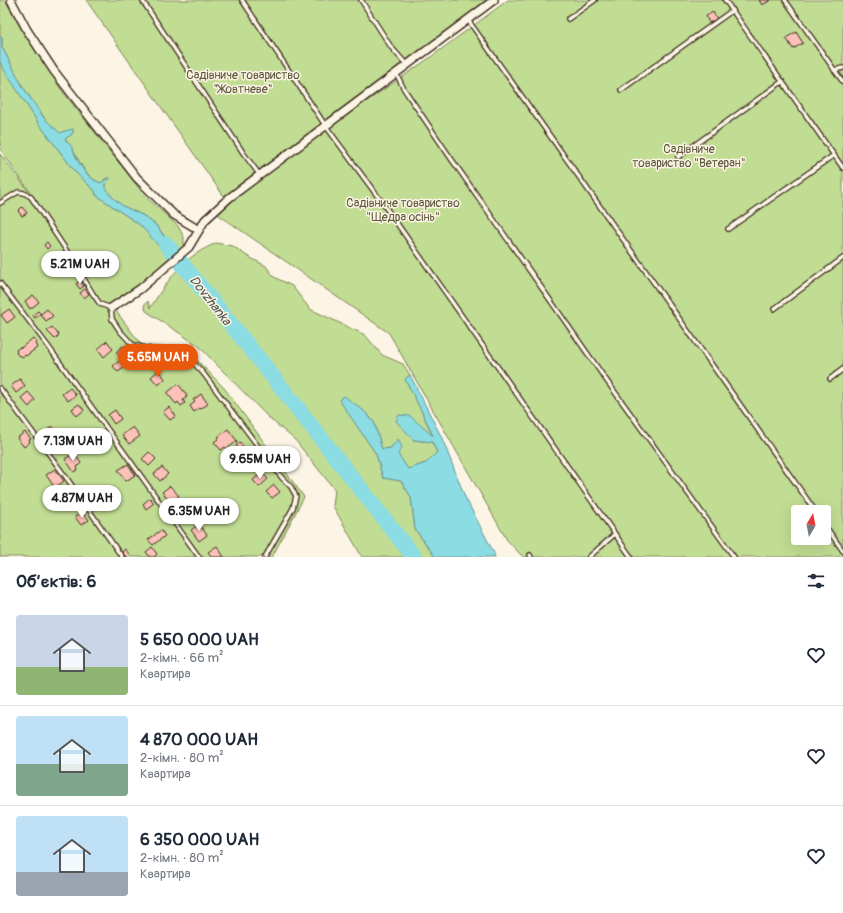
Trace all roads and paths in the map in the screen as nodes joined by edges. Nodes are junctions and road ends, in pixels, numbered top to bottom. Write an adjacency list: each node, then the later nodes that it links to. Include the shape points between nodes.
1 (11, 0): 26 (street, via 54,71 137,178 174,215)
2 (142, 0): 23 (lane)
3 (242, 0): 19 (lane)
4 (361, 0): 12 (lane, via 391,47)
5 (494, 0): 10 (street)
6 (595, 0): 11 (lane)
7 (725, 0): 9 (lane)
8 (785, 0): 14 (lane)
9 (732, 10): 16 (lane); 18 (lane)
10 (468, 19): 12 (street); 34 (lane)
11 (568, 19)
12 (406, 64): 15 (street)
13 (843, 68): 14 (lane)
14 (834, 70): 17 (lane)
15 (395, 72): 19 (street); 43 (lane, via 450,157)
16 (783, 81): 20 (lane); 21 (lane)
17 (843, 82)
18 (621, 90)
19 (325, 125): 23 (street); 35 (lane)
20 (834, 155): 22 (lane); 25 (lane)
21 (678, 157)
22 (843, 168)
23 (259, 174): 26 (street, via 205,220)
24 (0, 203): 29 (lane, via 18,192 31,197 100,304)
25 (728, 229)
26 (199, 230): 29 (street, via 189,247 140,289)
27 (843, 258): 30 (lane)
28 (0, 283): 39 (lane)
29 (111, 308): 40 (lane, via 112,319 134,345 168,350 191,360 291,487 296,496 293,508)
30 (774, 309)
31 (843, 369): 32 (lane)
32 (830, 379)
33 (0, 388): 38 (lane)
34 (811, 505)
35 (615, 534): 41 (lane); 42 (lane)
36 (831, 534): 37 (lane)
37 (843, 551)
38 (122, 557)
39 (199, 557)
40 (265, 557)
41 (588, 557)
42 (631, 557)
43 (734, 557)

